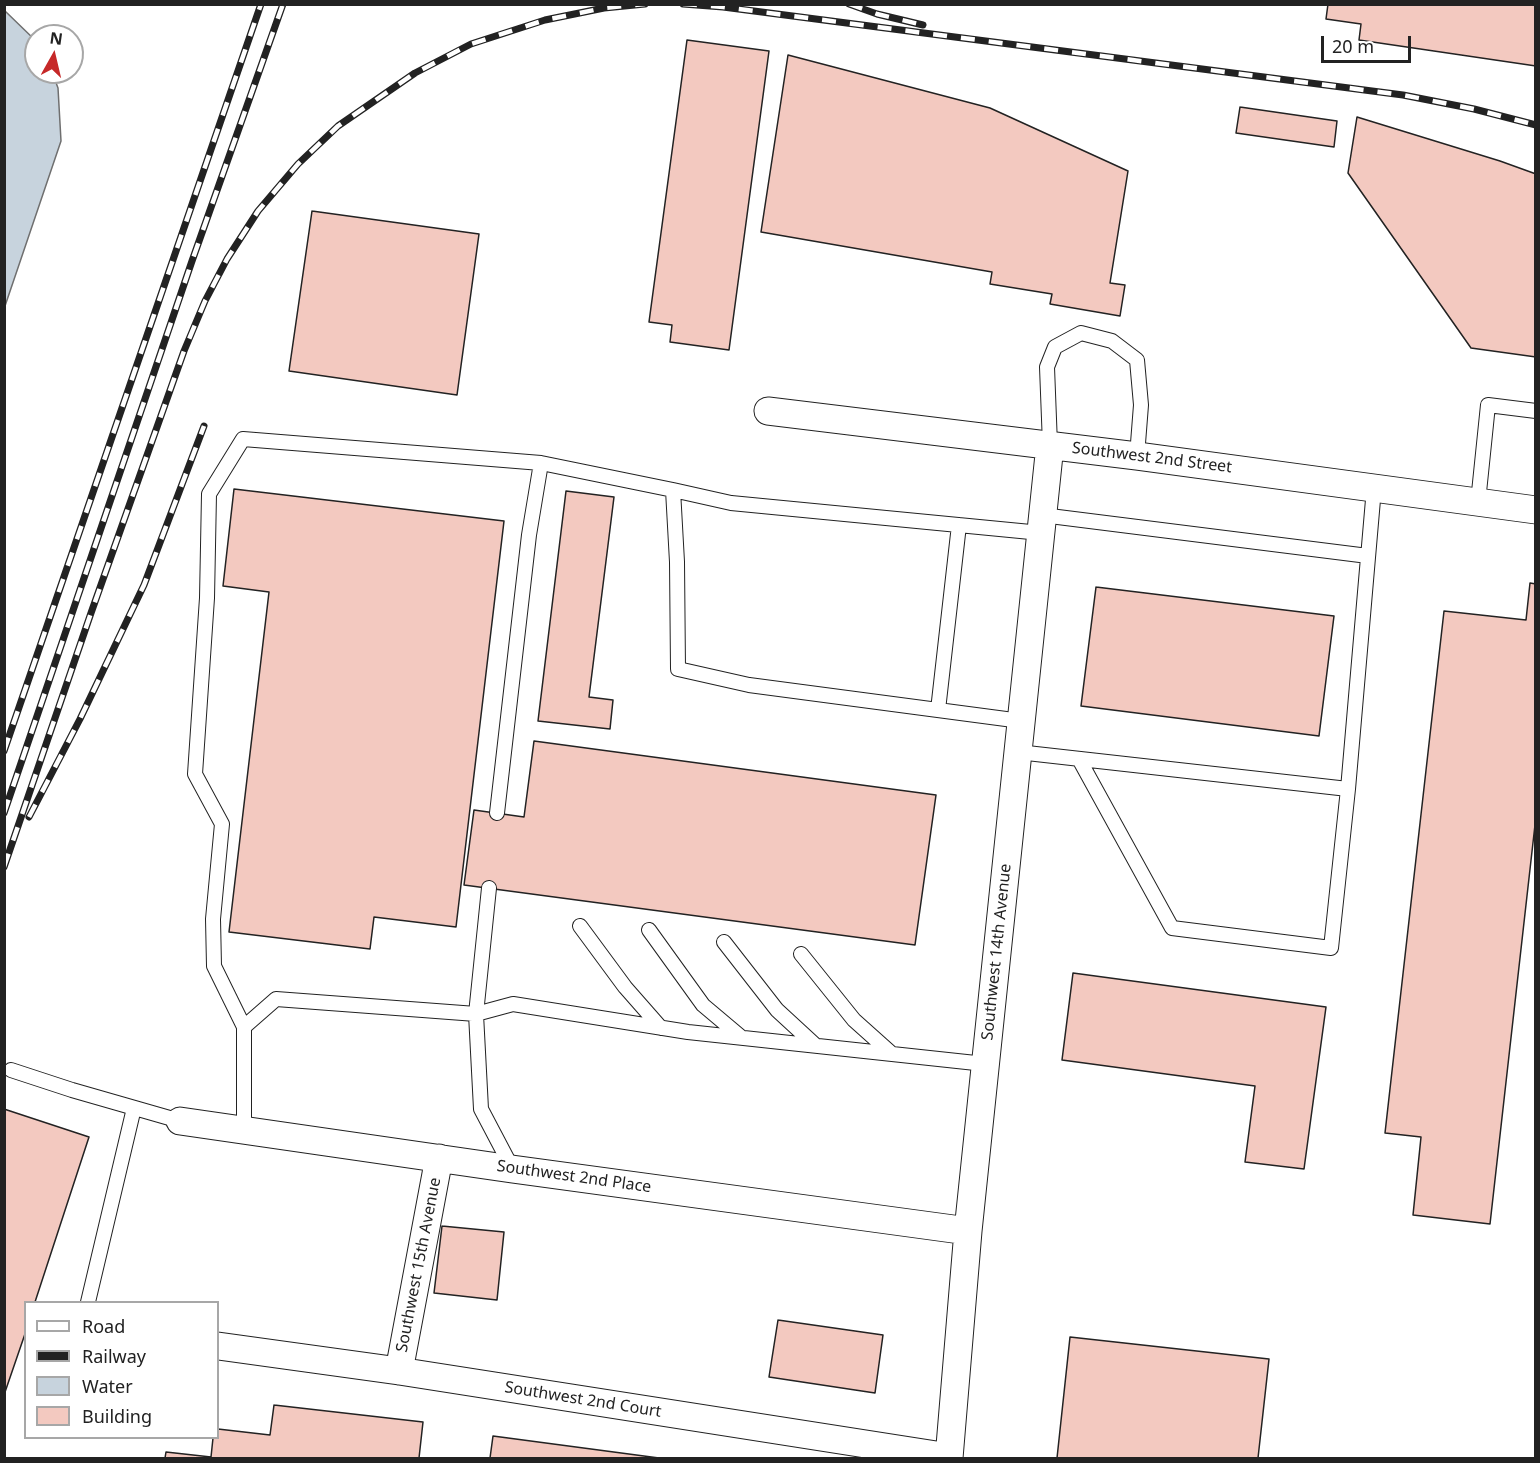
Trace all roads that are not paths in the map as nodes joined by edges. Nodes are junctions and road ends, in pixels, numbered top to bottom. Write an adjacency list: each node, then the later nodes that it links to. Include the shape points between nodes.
1 (768, 411): 3 (street, Southwest 2nd Street)
2 (1536, 411): 8 (lane, via 1488,405)
3 (1050, 445): 4 (street, Southwest 2nd Street); 4 (lane, via 1047,367 1055,347 1081,333 1112,341 1137,360); 10 (street, Southwest 14th Avenue)
4 (1137, 456): 6 (street, Southwest 2nd Street)
5 (541, 463): 7 (lane); 18 (lane); 25 (lane, via 243,439 209,494 207,598 195,774 222,824 213,919 214,966)
6 (1374, 488): 8 (street, Southwest 2nd Street); 12 (lane)
7 (673, 490): 11 (lane, via 731,503); 13 (lane, via 678,669 749,685)
8 (1478, 502): 9 (street, Southwest 2nd Street)
9 (1536, 510)
10 (1041, 524): 11 (lane); 12 (lane); 14 (street, Southwest 14th Avenue)
11 (959, 525): 13 (lane)
12 (1368, 556): 17 (lane)
13 (938, 710): 14 (lane)
14 (1021, 721): 15 (street, Southwest 14th Avenue)
15 (1018, 752): 16 (lane); 30 (street, Southwest 14th Avenue)
16 (1079, 759): 17 (lane); 17 (lane, via 1172,928 1331,948)
17 (1347, 789)
18 (497, 813)
19 (489, 888): 24 (lane)
20 (580, 926): 26 (lane)
21 (649, 930): 27 (lane, via 703,1005)
22 (724, 942): 28 (lane, via 777,1010)
23 (801, 954): 29 (lane, via 854,1020)
24 (476, 1014): 25 (lane, via 276,999); 26 (lane, via 513,1004); 36 (lane, via 481,1109)
25 (244, 1027): 34 (lane)
26 (661, 1028): 27 (lane)
27 (741, 1037): 28 (lane)
28 (815, 1045): 29 (lane)
29 (892, 1054): 30 (lane)
30 (985, 1064): 37 (street, Southwest 14th Avenue)
31 (11, 1070): 32 (lane)
32 (134, 1108): 33 (lane); 38 (lane)
33 (180, 1121): 34 (street, Southwest 2nd Place)
34 (244, 1130): 35 (street, Southwest 2nd Place)
35 (439, 1158): 36 (street, Southwest 2nd Place); 40 (street, Southwest 15th Avenue)
36 (512, 1169): 37 (street, Southwest 2nd Place)
37 (968, 1231): 41 (street, Southwest 14th Avenue)
38 (88, 1301)
39 (219, 1346): 40 (street, Southwest 2nd Court)
40 (399, 1371): 41 (street, Southwest 2nd Court)
41 (949, 1458)

